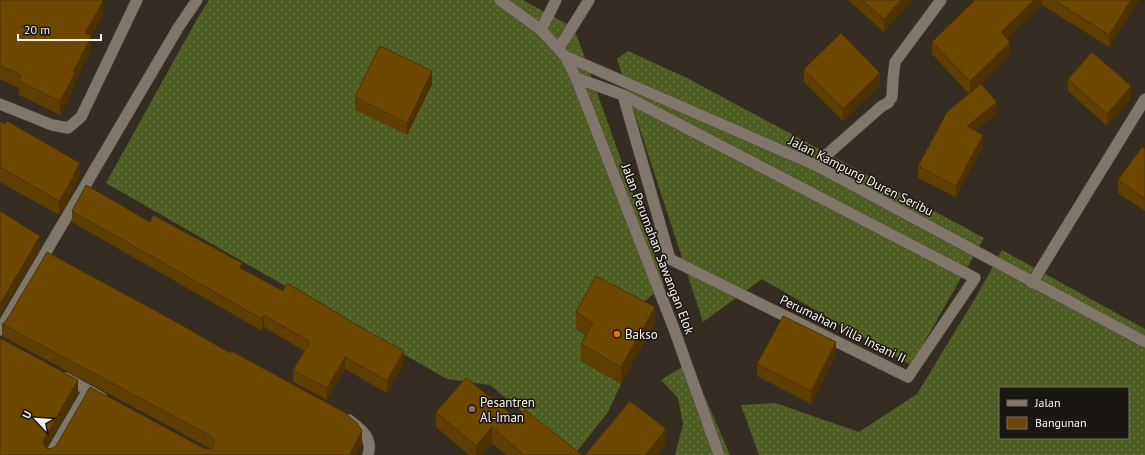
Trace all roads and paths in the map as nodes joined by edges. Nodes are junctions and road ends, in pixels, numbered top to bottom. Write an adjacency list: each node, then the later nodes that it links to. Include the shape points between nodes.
1 (137, 0): 12 (street, via 80,117 68,128 52,125)
2 (197, 0): 15 (street, via 178,28 47,257)
3 (500, 0): 7 (street, Jalan Kampung Duren Seribu)
4 (556, 0): 7 (street)
5 (589, 0): 8 (street)
6 (941, 0): 13 (street, via 895,62 892,97 888,103)
7 (541, 30): 8 (street, Jalan Kampung Duren Seribu)
8 (562, 52): 9 (street, Jalan Perumahan Sawangan Elok); 13 (street, Jalan Kampung Duren Seribu)
9 (576, 78): 10 (street, Perumahan Villa Insani II); 23 (street, Jalan Perumahan Sawangan Elok, via 674,329)
10 (623, 95): 10 (street, Perumahan Villa Insani II, via 975,278 908,377 670,259)
11 (1145, 99): 14 (street)
12 (0, 104)
13 (815, 165): 14 (street, Jalan Kampung Duren Seribu)
14 (1032, 283): 16 (street, Jalan Kampung Duren Seribu)
15 (0, 330)
16 (1145, 342)
17 (54, 372): 18 (street)
18 (88, 390): 19 (street); 21 (street)
19 (114, 405)
20 (341, 416): 22 (street, via 360,428 367,436 370,444)
21 (50, 455)
22 (368, 455)
23 (719, 455)

